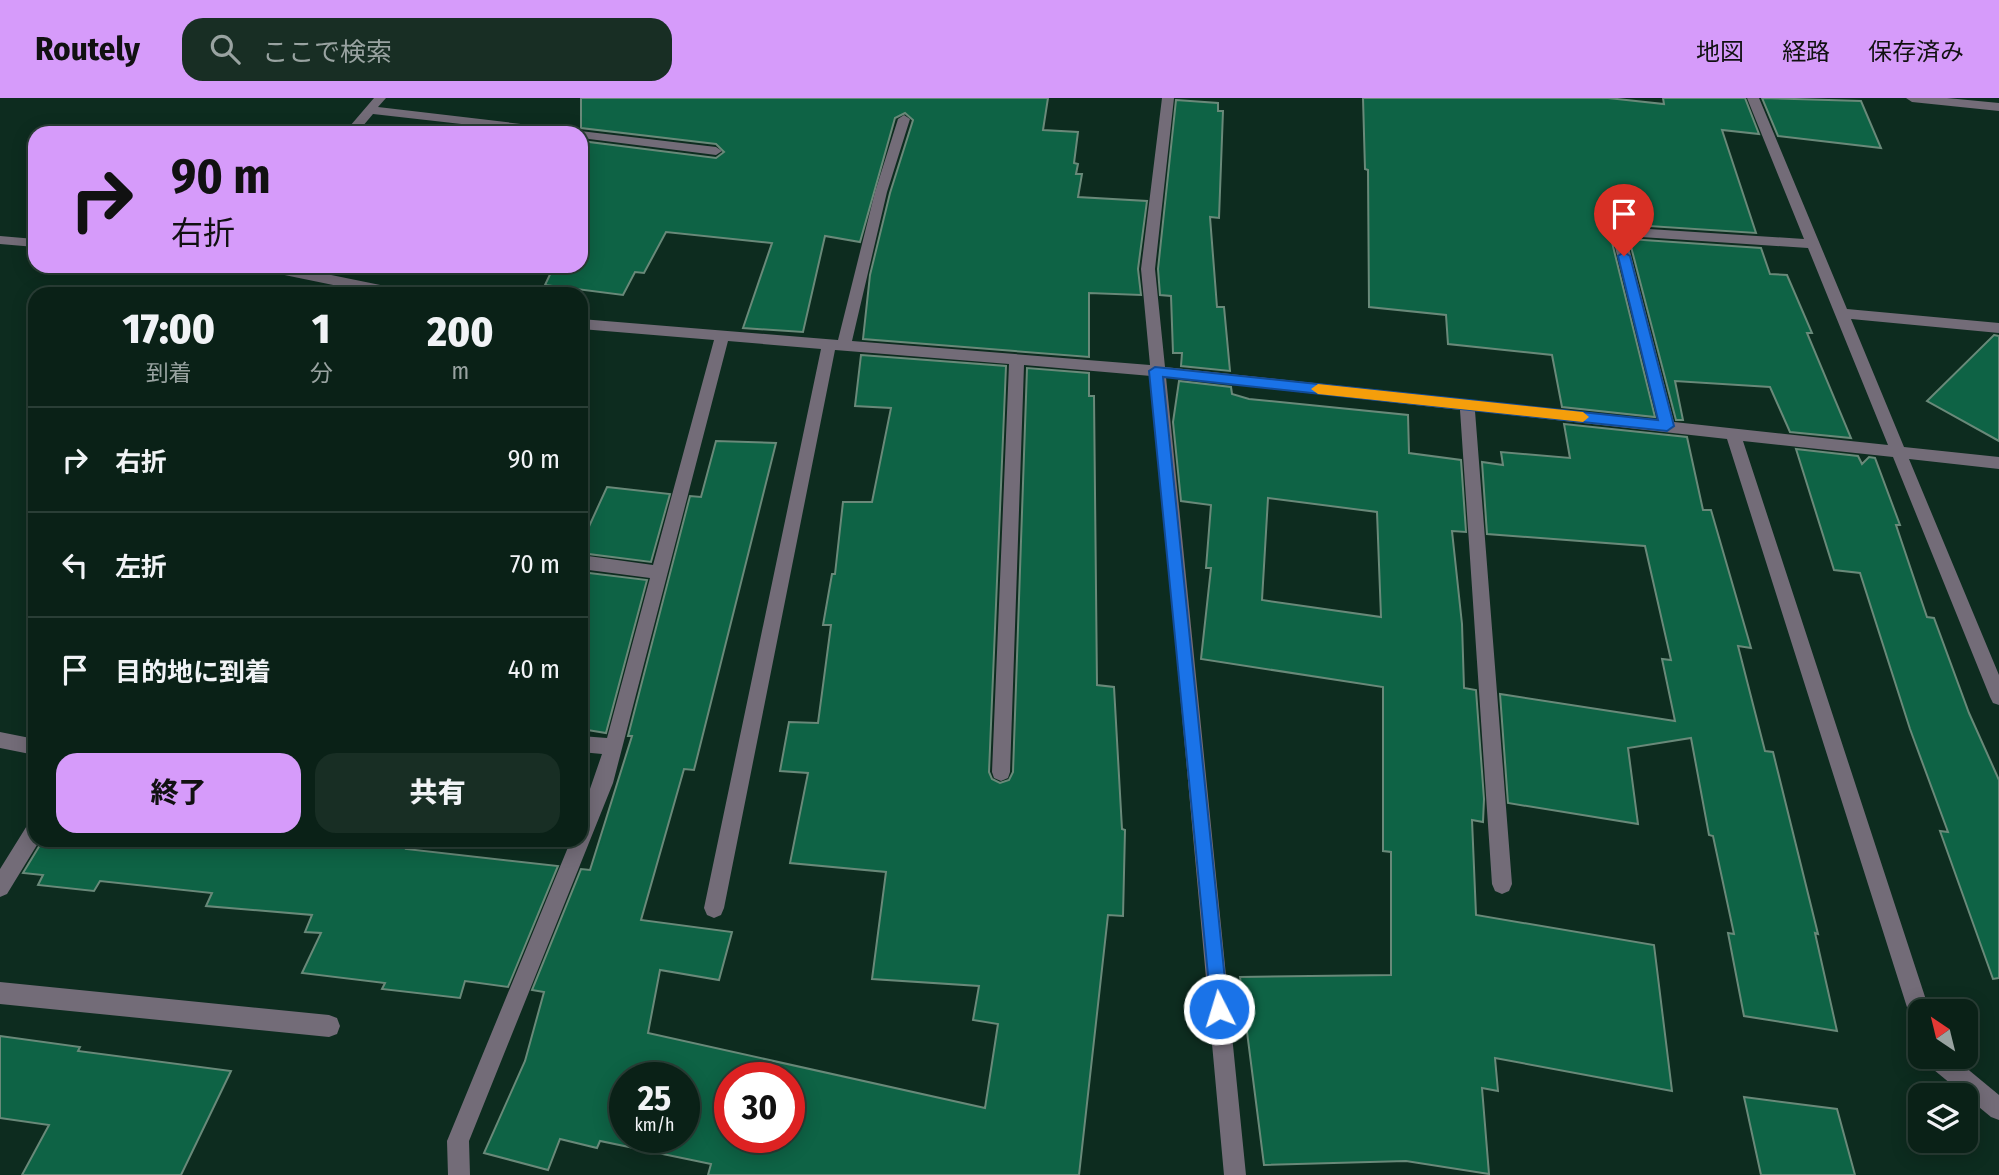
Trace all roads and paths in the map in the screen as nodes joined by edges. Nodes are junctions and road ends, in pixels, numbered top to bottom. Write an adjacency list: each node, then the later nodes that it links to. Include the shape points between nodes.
1 (380, 98): 6 (street)
2 (1168, 98): 23 (street, via 1148,269)
3 (1753, 98): 14 (street)
4 (1912, 98): 5 (street)
5 (1999, 107)
6 (369, 110): 8 (street); 9 (street)
7 (904, 119): 21 (street)
8 (356, 126)
9 (512, 126)
10 (588, 135): 11 (street)
11 (716, 151)
12 (0, 240): 13 (street)
13 (28, 242)
14 (1812, 244): 17 (street); 25 (street, via 1618,231)
15 (294, 273): 16 (street)
16 (351, 287)
17 (1840, 313): 19 (street); 27 (street)
18 (588, 325): 20 (street)
19 (1999, 328)
20 (722, 336): 21 (street); 30 (street)
21 (836, 345): 22 (street); 42 (street)
22 (1017, 360): 23 (street); 36 (street)
23 (1155, 371): 24 (street); 49 (street)
24 (1467, 405): 25 (street); 40 (street)
25 (1667, 426): 26 (street)
26 (1733, 434): 27 (street); 44 (street)
27 (1896, 452): 28 (street); 31 (street)
28 (1999, 463)
29 (588, 563): 30 (street)
30 (661, 573): 35 (street)
31 (1999, 696)
32 (0, 740): 34 (street)
33 (588, 745): 35 (street)
34 (28, 746)
35 (613, 747): 37 (street)
36 (1001, 772)
37 (588, 823)
38 (28, 841): 41 (street)
39 (578, 847): 48 (street, via 458,1141)
40 (1502, 884)
41 (0, 887)
42 (714, 908)
43 (0, 993): 45 (street)
44 (1915, 999)
45 (329, 1027)
46 (1951, 1069): 47 (street)
47 (1999, 1109)
48 (459, 1175)
49 (1235, 1175)

